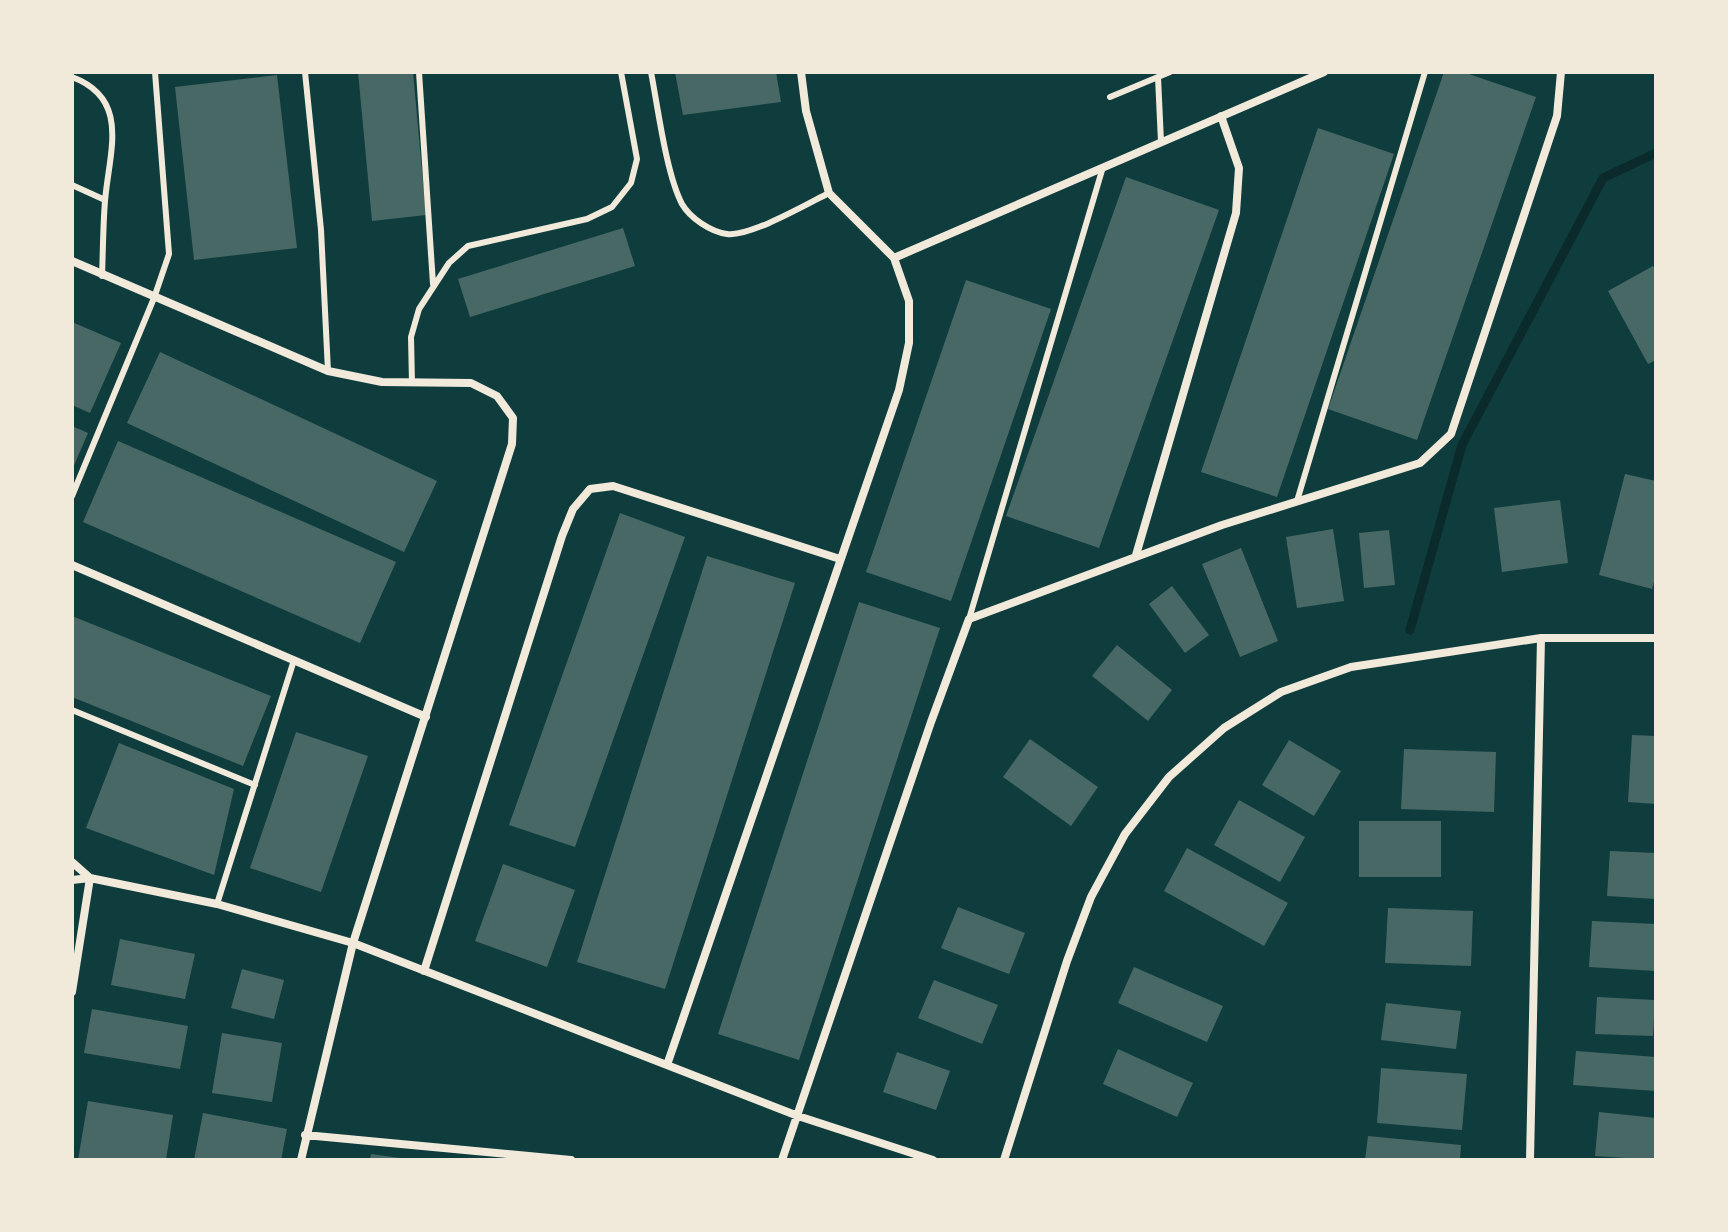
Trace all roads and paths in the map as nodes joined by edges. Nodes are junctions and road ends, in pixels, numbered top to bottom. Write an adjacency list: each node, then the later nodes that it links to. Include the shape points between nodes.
1 (155, 72): 24 (lane, via 169,254)
2 (305, 72): 25 (lane)
3 (419, 72): 23 (lane)
4 (621, 72): 23 (lane, via 637,159 631,183 612,207 587,219 468,246)
5 (651, 72): 18 (lane, via 672,174 683,206 703,225 728,234 756,228)
6 (801, 72): 18 (street)
7 (1170, 72): 12 (lane)
8 (1324, 72): 14 (street)
9 (1425, 72): 28 (lane)
10 (1561, 72): 28 (street, via 1557,116 1451,434 1420,463)
11 (72, 77): 19 (lane, via 100,92 114,130)
12 (1158, 77): 13 (lane); 15 (lane)
13 (1110, 97)
14 (1221, 116): 15 (street); 29 (street, via 1239,168 1236,213)
15 (1161, 142): 16 (street)
16 (1103, 167): 20 (street); 32 (lane)
17 (72, 185): 19 (lane)
18 (829, 193): 20 (street)
19 (105, 200): 22 (lane)
20 (894, 258): 30 (street, via 909,301 909,343 899,390)
21 (72, 261): 22 (street)
22 (102, 276): 24 (street)
23 (433, 285): 26 (lane, via 411,337)
24 (154, 298): 25 (street); 27 (lane)
25 (328, 371): 26 (street)
26 (412, 383): 37 (street, via 471,383 497,396 513,418 512,444)
27 (72, 496)
28 (1297, 501): 29 (street)
29 (1136, 555): 32 (street)
30 (840, 559): 44 (street, via 613,486 590,489 573,509 562,536); 46 (street)
31 (72, 565): 35 (street)
32 (969, 619): 47 (street)
33 (1541, 638): 34 (street); 53 (street, via 1351,667 1281,692 1224,728 1169,777 1125,834 1091,897); 54 (street)
34 (1656, 638)
35 (294, 660): 37 (street); 38 (lane)
36 (72, 710): 38 (lane)
37 (426, 717): 43 (street)
38 (255, 785): 42 (lane)
39 (72, 862): 40 (street)
40 (90, 878): 41 (street); 42 (street); 45 (street)
41 (72, 880)
42 (217, 904): 43 (street)
43 (353, 943): 44 (street); 48 (street)
44 (424, 971): 46 (street)
45 (72, 992)
46 (667, 1065): 47 (street)
47 (798, 1116): 51 (street); 52 (street)
48 (305, 1135): 49 (street); 50 (street)
49 (301, 1160)
50 (571, 1160)
51 (782, 1160)
52 (933, 1160)
53 (1004, 1160)
54 (1530, 1160)

